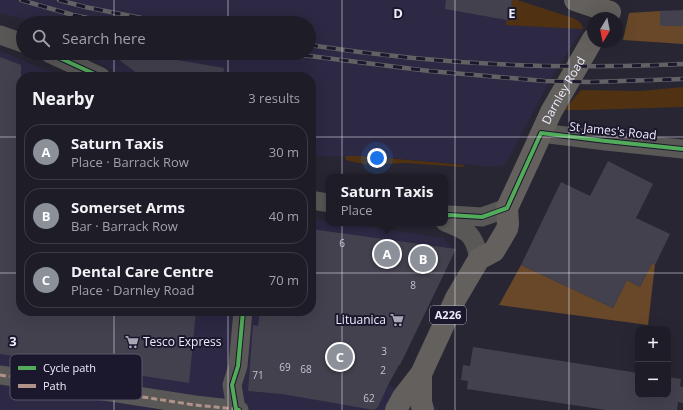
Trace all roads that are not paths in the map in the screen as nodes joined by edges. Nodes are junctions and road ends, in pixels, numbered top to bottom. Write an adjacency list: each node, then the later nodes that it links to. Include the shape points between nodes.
1 (576, 0): 2 (main road)
2 (602, 12)
3 (0, 35): 4 (street)
4 (16, 41)
5 (588, 48): 8 (main road, Darnley Road / A226)
6 (64, 60): 7 (street)
7 (90, 72)
8 (541, 133): 9 (street, St James's Road); 12 (main road, Darnley Road / A226)
9 (683, 149)
10 (316, 201): 11 (street)
11 (326, 202)
12 (507, 208): 13 (street, via 482,217); 15 (main road, Darnley Road / A226, via 508,224 503,237 494,251)
13 (448, 216)
14 (448, 223): 15 (street, via 470,234)
15 (479, 259): 17 (main road, Darnley Road / A226, via 456,298)
16 (243, 316): 21 (street, via 238,366 232,385)
17 (421, 374): 22 (main road, A226); 23 (main road, A226)
18 (0, 375): 19 (street)
19 (10, 377)
20 (142, 397): 21 (street)
21 (237, 409)
22 (396, 410)
23 (423, 410)

